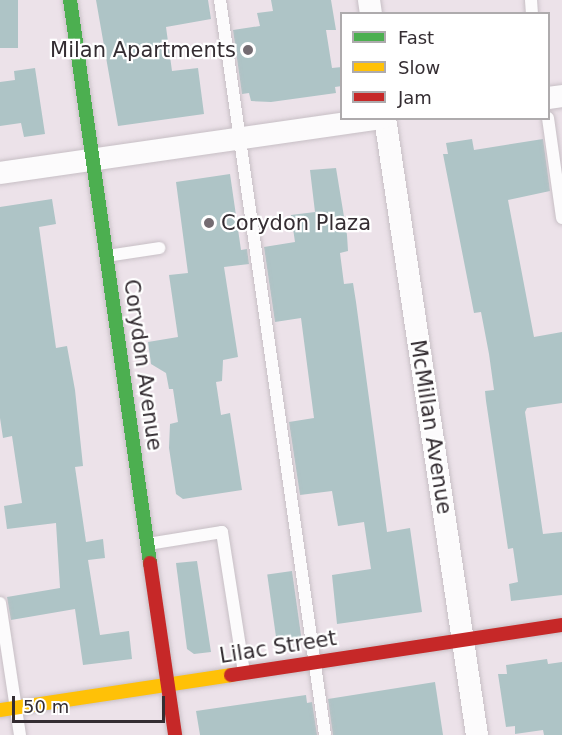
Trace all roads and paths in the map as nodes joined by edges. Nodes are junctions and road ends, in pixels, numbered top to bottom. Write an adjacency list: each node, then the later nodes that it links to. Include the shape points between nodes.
1 (70, 0): 7 (main road, Corydon Avenue)
2 (220, 0): 6 (lane)
3 (368, 120): 6 (street)
4 (384, 120): 15 (street, McMillan Avenue)
5 (548, 120): 9 (lane)
6 (240, 136): 7 (street); 16 (lane)
7 (94, 159): 8 (street); 11 (main road, Corydon Avenue)
8 (0, 173)
9 (562, 218)
10 (159, 248): 11 (lane)
11 (107, 256): 12 (main road, Corydon Avenue)
12 (147, 544): 17 (lane, via 222,532); 18 (main road, Corydon Avenue)
13 (0, 603): 19 (lane)
14 (562, 625): 15 (main road, Lilac Street)
15 (462, 640): 16 (main road, Lilac Street); 24 (street, McMillan Avenue)
16 (315, 661): 17 (main road, Lilac Street); 23 (lane)
17 (244, 672): 18 (main road, Lilac Street)
18 (167, 686): 19 (main road, Lilac Street); 22 (main road, Corydon Avenue)
19 (15, 708): 20 (main road, Lilac Street); 21 (lane)
20 (0, 710)
21 (20, 735)
22 (175, 735)
23 (325, 735)
24 (477, 735)

